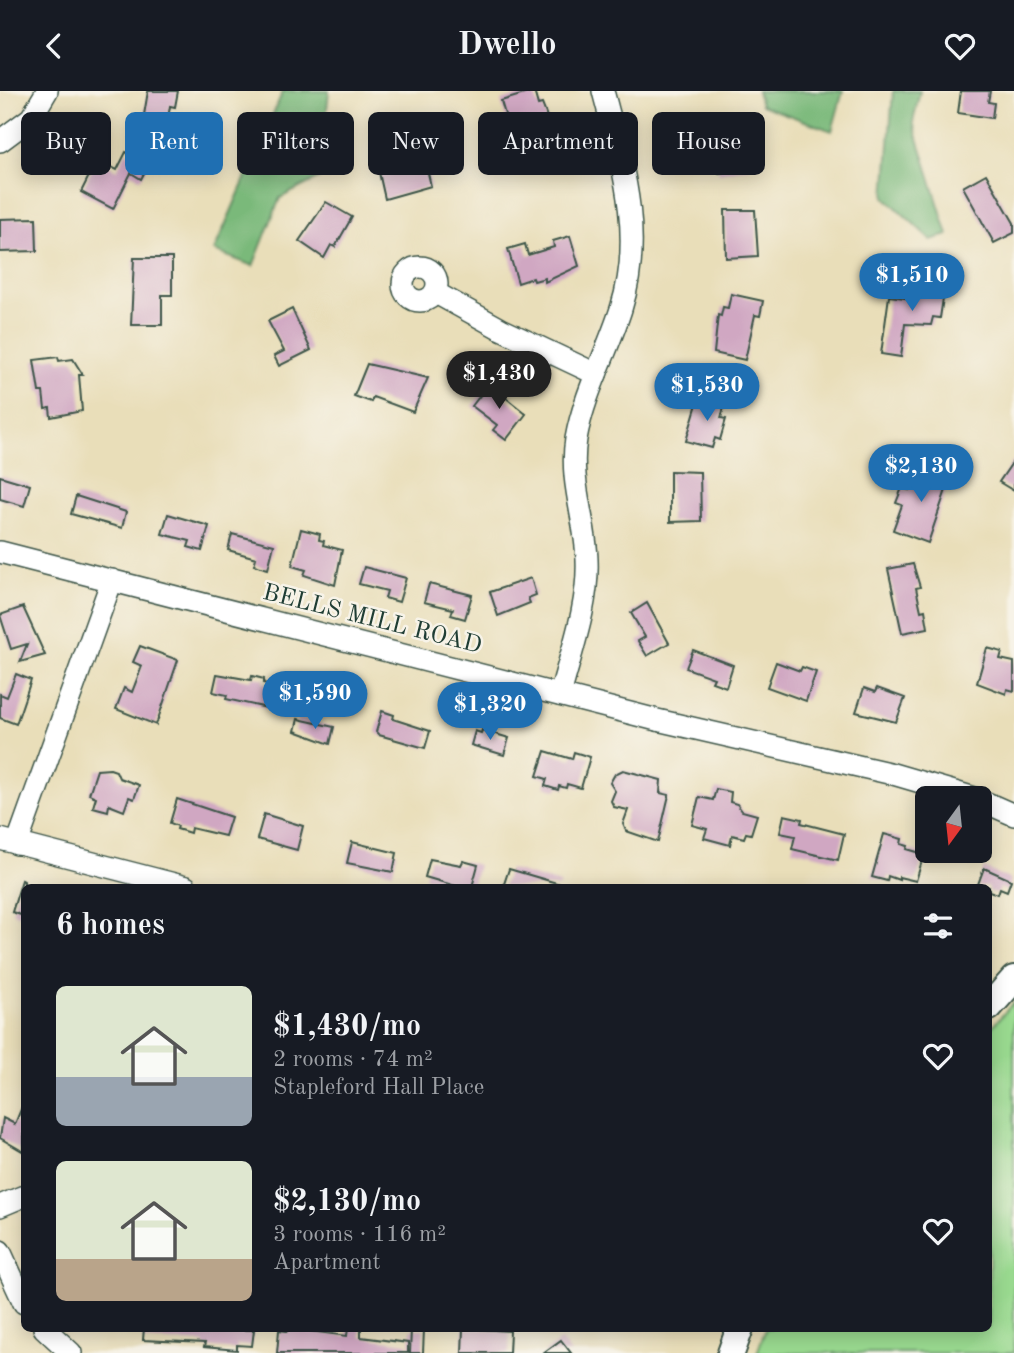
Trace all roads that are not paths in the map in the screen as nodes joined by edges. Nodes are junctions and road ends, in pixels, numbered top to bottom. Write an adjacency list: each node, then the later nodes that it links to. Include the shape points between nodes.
1 (47, 91): 3 (street, via 31,118)
2 (603, 91): 5 (street, via 629,195 633,243 622,307)
3 (0, 141)
4 (436, 293): 5 (street)
5 (596, 375): 8 (street, via 584,405 575,458 587,582)
6 (0, 552): 7 (street, BELLS MILL ROAD)
7 (112, 580): 8 (street, BELLS MILL ROAD); 12 (street)
8 (560, 695): 9 (street, BELLS MILL ROAD)
9 (934, 786)
10 (992, 805): 11 (street)
11 (1014, 815)
12 (9, 842): 13 (street)
13 (174, 884)
14 (1014, 979): 15 (main road)
15 (992, 1004)
16 (21, 1197): 17 (street)
17 (0, 1206)
18 (0, 1251): 19 (street)
19 (21, 1296)
20 (48, 1332): 22 (street)
21 (739, 1332): 23 (main road)
22 (71, 1353)
23 (731, 1353)

